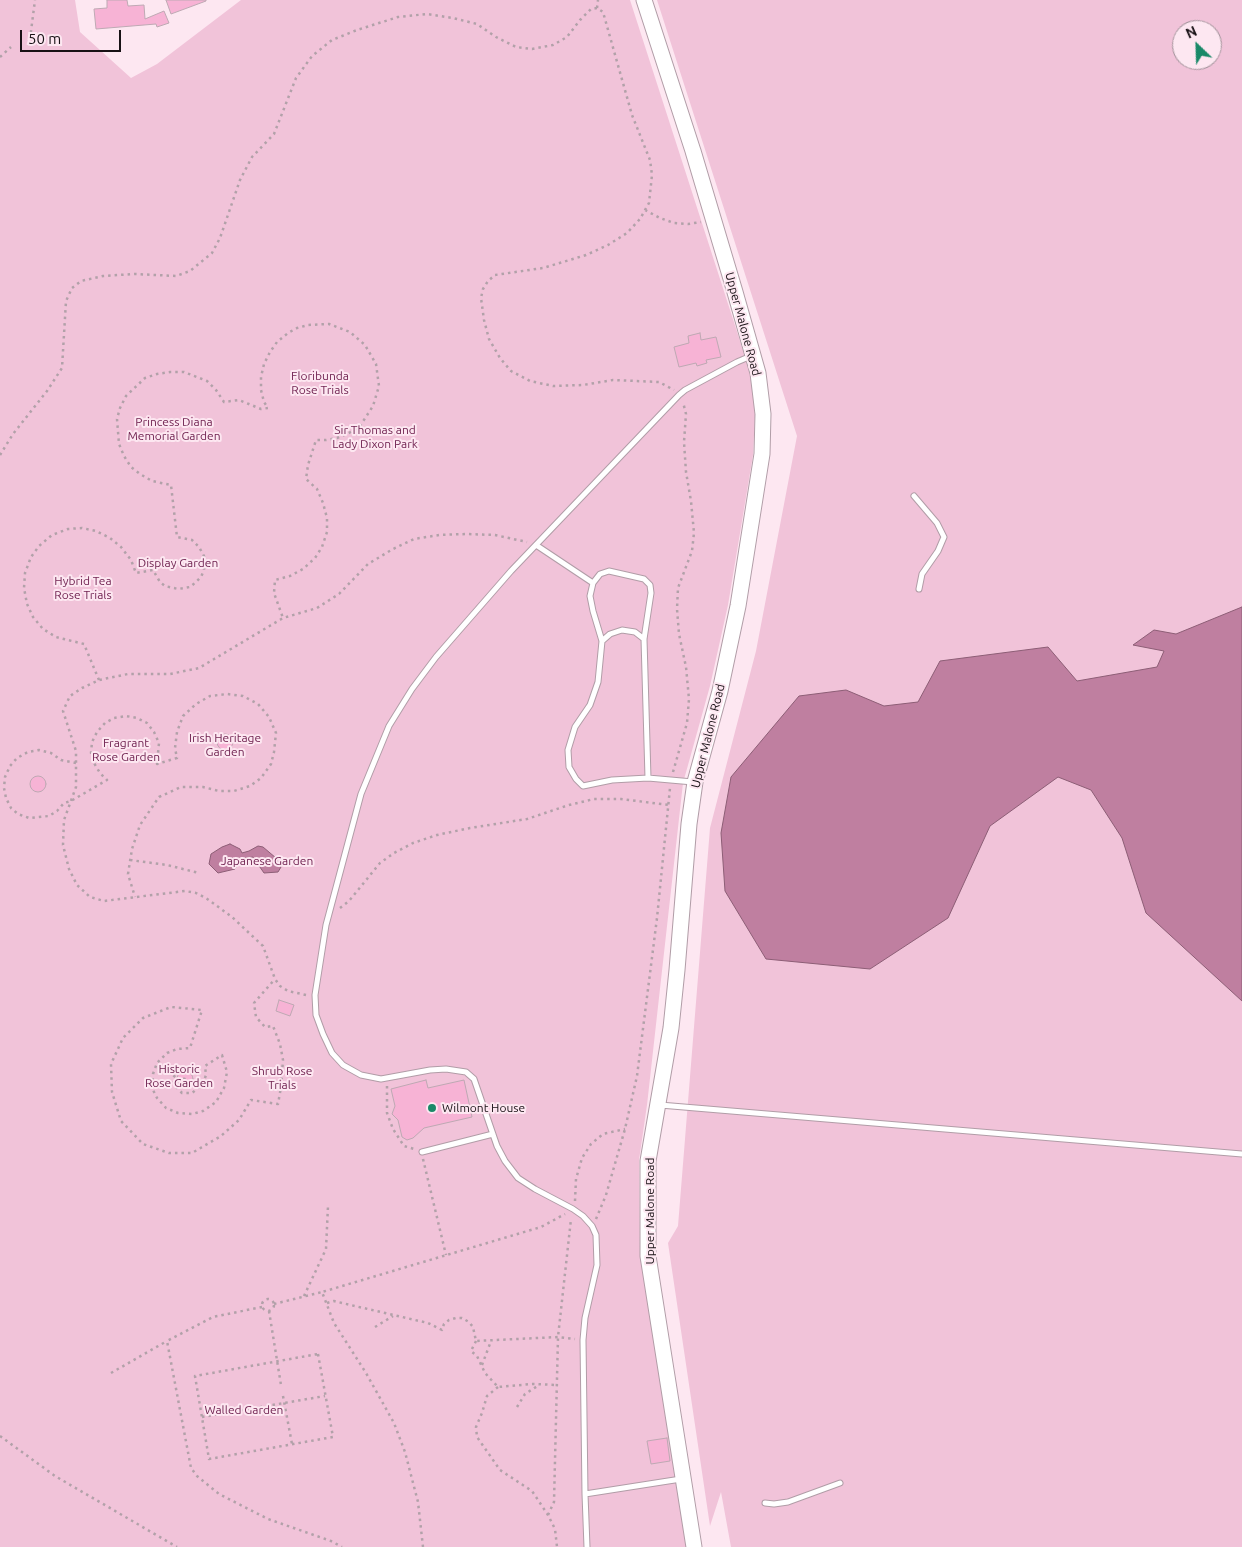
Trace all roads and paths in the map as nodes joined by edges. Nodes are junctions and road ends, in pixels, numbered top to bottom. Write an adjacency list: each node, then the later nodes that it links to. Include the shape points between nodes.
1 (35, 0): 5 (path)
2 (598, 0): 4 (path)
3 (644, 0): 9 (main road, Upper Malone Road)
4 (597, 8): 8 (path, via 603,12 632,115 650,160 652,187); 12 (path, via 591,9 567,37 553,46 532,49 516,47 477,24 427,14 398,17 332,40 312,56 296,78 274,134 252,157 240,180 212,253 190,271 176,276 103,276 82,281 72,288 66,301 62,368)
5 (30, 39)
6 (11, 47): 7 (path)
7 (0, 57)
8 (645, 210): 9 (path, via 674,223); 11 (path, via 626,233 586,255 543,268 495,275 483,289 484,320 489,339 500,358 511,371 530,381 553,386 613,380 660,382)
9 (714, 220): 10 (main road, Upper Malone Road)
10 (753, 356): 11 (lane); 24 (main road, Upper Malone Road, via 763,414 762,454 738,606 720,691)
11 (679, 395): 14 (lane); 23 (path, via 686,414 684,442 694,534 692,552 678,588 677,609 689,699)
12 (0, 455)
13 (914, 496): 16 (lane, via 937,523 944,537 922,574)
14 (536, 545): 15 (lane); 17 (path, via 485,534 414,539 368,564 339,594 317,608); 30 (lane, via 436,657 389,726 361,794)
15 (593, 583): 18 (lane, via 600,574 609,571 644,579 650,585); 19 (lane, via 590,596)
16 (918, 590)
17 (283, 618): 20 (path, via 199,668 170,674 128,674); 20 (path, via 274,593 275,580 303,569 315,558 327,532 323,503 317,489 306,478 316,440 337,438 360,426 373,406 378,386 376,364 365,345 350,332 329,324 308,325 277,342 262,377 261,390 268,408 239,400 224,402 207,381 184,372 145,378 126,396 117,419 119,444 124,456 140,474 170,485 177,537 192,540 198,547 204,556 204,570 201,578 190,587 178,590 165,586 153,570 136,573 131,560 110,538 82,528 52,535 39,546 25,573 26,604 43,629 56,637 84,644)
18 (644, 639): 19 (lane, via 635,632 622,630); 22 (lane)
19 (602, 641): 22 (lane, via 598,682 590,704 575,727 568,750 569,767 583,786)
20 (99, 680): 21 (path, via 70,696 63,711 76,750)
21 (76, 763): 25 (path, via 76,787); 25 (path, via 40,750 28,752 17,758 5,777 6,798 18,814 29,818 49,816)
22 (648, 778): 23 (lane)
23 (671, 779): 24 (lane); 26 (path)
24 (695, 782): 35 (main road, Upper Malone Road, via 672,1019)
25 (71, 801): 27 (path, via 107,780 94,763 92,742 105,723 114,718 126,716 147,723 159,743 157,764 177,758 177,732 183,716 196,704 210,696 227,694 243,696 258,704 276,733 272,758 261,778 234,791 181,787 159,797 140,824); 29 (path, via 64,820 63,845 77,885 90,897 104,901)
26 (669, 805): 30 (path, via 594,799 527,819 437,835 413,843 380,863 348,902); 36 (path, via 649,988 637,1076)
27 (130, 860): 28 (path); 29 (path, via 128,874)
28 (199, 873)
29 (135, 898): 31 (path, via 184,891 206,898 263,946)
30 (330, 912): 32 (lane)
31 (275, 979): 32 (path, via 288,991); 34 (path, via 254,1003 256,1017 265,1027 273,1026 280,1044 282,1060 278,1104 251,1100 239,1120 221,1136 192,1153 169,1153 143,1144 121,1121 112,1092 111,1064 124,1038 143,1018 171,1007 202,1010 190,1048 167,1053 157,1063 152,1088 166,1108 192,1114 216,1102 224,1088 227,1072 222,1055 205,1066 203,1084 192,1093 182,1093 173,1078 179,1070 187,1069)
32 (314, 995): 33 (lane, via 316,1015 332,1053 343,1065 361,1075)
33 (387, 1078): 37 (lane, via 430,1070 466,1072 474,1079); 38 (path, via 387,1113 393,1129 404,1146)
34 (184, 1080)
35 (657, 1105): 39 (lane); 71 (main road, Upper Malone Road, via 648,1161 648,1256)
36 (625, 1129): 41 (path, via 603,1134 590,1144 576,1179 576,1199); 42 (path, via 606,1196)
37 (493, 1134): 38 (lane); 41 (lane, via 505,1162 518,1178)
38 (422, 1152): 43 (path)
39 (1242, 1154)
40 (328, 1206): 45 (path, via 326,1250)
41 (572, 1209): 42 (lane); 43 (path, via 541,1227); 52 (path)
42 (592, 1226): 53 (lane, via 596,1236 597,1264)
43 (446, 1255): 44 (path)
44 (322, 1292): 45 (path); 46 (path)
45 (304, 1296): 47 (path)
46 (327, 1303): 50 (path, via 342,1303); 78 (path, via 334,1323 394,1423 406,1452 418,1502)
47 (274, 1304): 48 (path, via 266,1299); 49 (path)
48 (262, 1307): 49 (path); 54 (path, via 213,1317)
49 (269, 1311): 57 (path)
50 (395, 1316): 51 (path); 55 (path, via 428,1323 442,1330 449,1320 462,1318 473,1327)
51 (374, 1328)
52 (558, 1337): 53 (path); 56 (path); 62 (path)
53 (583, 1340): 73 (lane)
54 (167, 1341): 59 (path); 77 (path, via 191,1468 197,1476 219,1494 268,1519)
55 (476, 1341): 56 (path); 58 (path, via 471,1351)
56 (491, 1341): 58 (path)
57 (277, 1361): 61 (path); 65 (path, via 318,1354); 68 (path, via 195,1376)
58 (482, 1366): 63 (path)
59 (111, 1373)
60 (540, 1384): 62 (path); 63 (path); 67 (path, via 525,1394)
61 (281, 1385)
62 (557, 1385): 75 (path, via 554,1502)
63 (498, 1387): 75 (path, via 487,1396 476,1427 477,1437 500,1470 532,1491)
64 (283, 1396): 66 (path)
65 (325, 1396): 66 (path); 70 (path, via 332,1437)
66 (285, 1403): 68 (path); 70 (path)
67 (517, 1407)
68 (202, 1417): 70 (path, via 209,1459)
69 (0, 1436): 76 (path, via 55,1476)
70 (292, 1444)
71 (684, 1478): 73 (lane); 81 (main road, Upper Malone Road)
72 (840, 1484): 74 (lane, via 788,1502)
73 (585, 1494): 80 (lane)
74 (765, 1503)
75 (548, 1515): 79 (path, via 555,1529)
76 (177, 1547)
77 (342, 1547)
78 (423, 1547)
79 (557, 1547)
80 (587, 1547)
81 (694, 1547)

